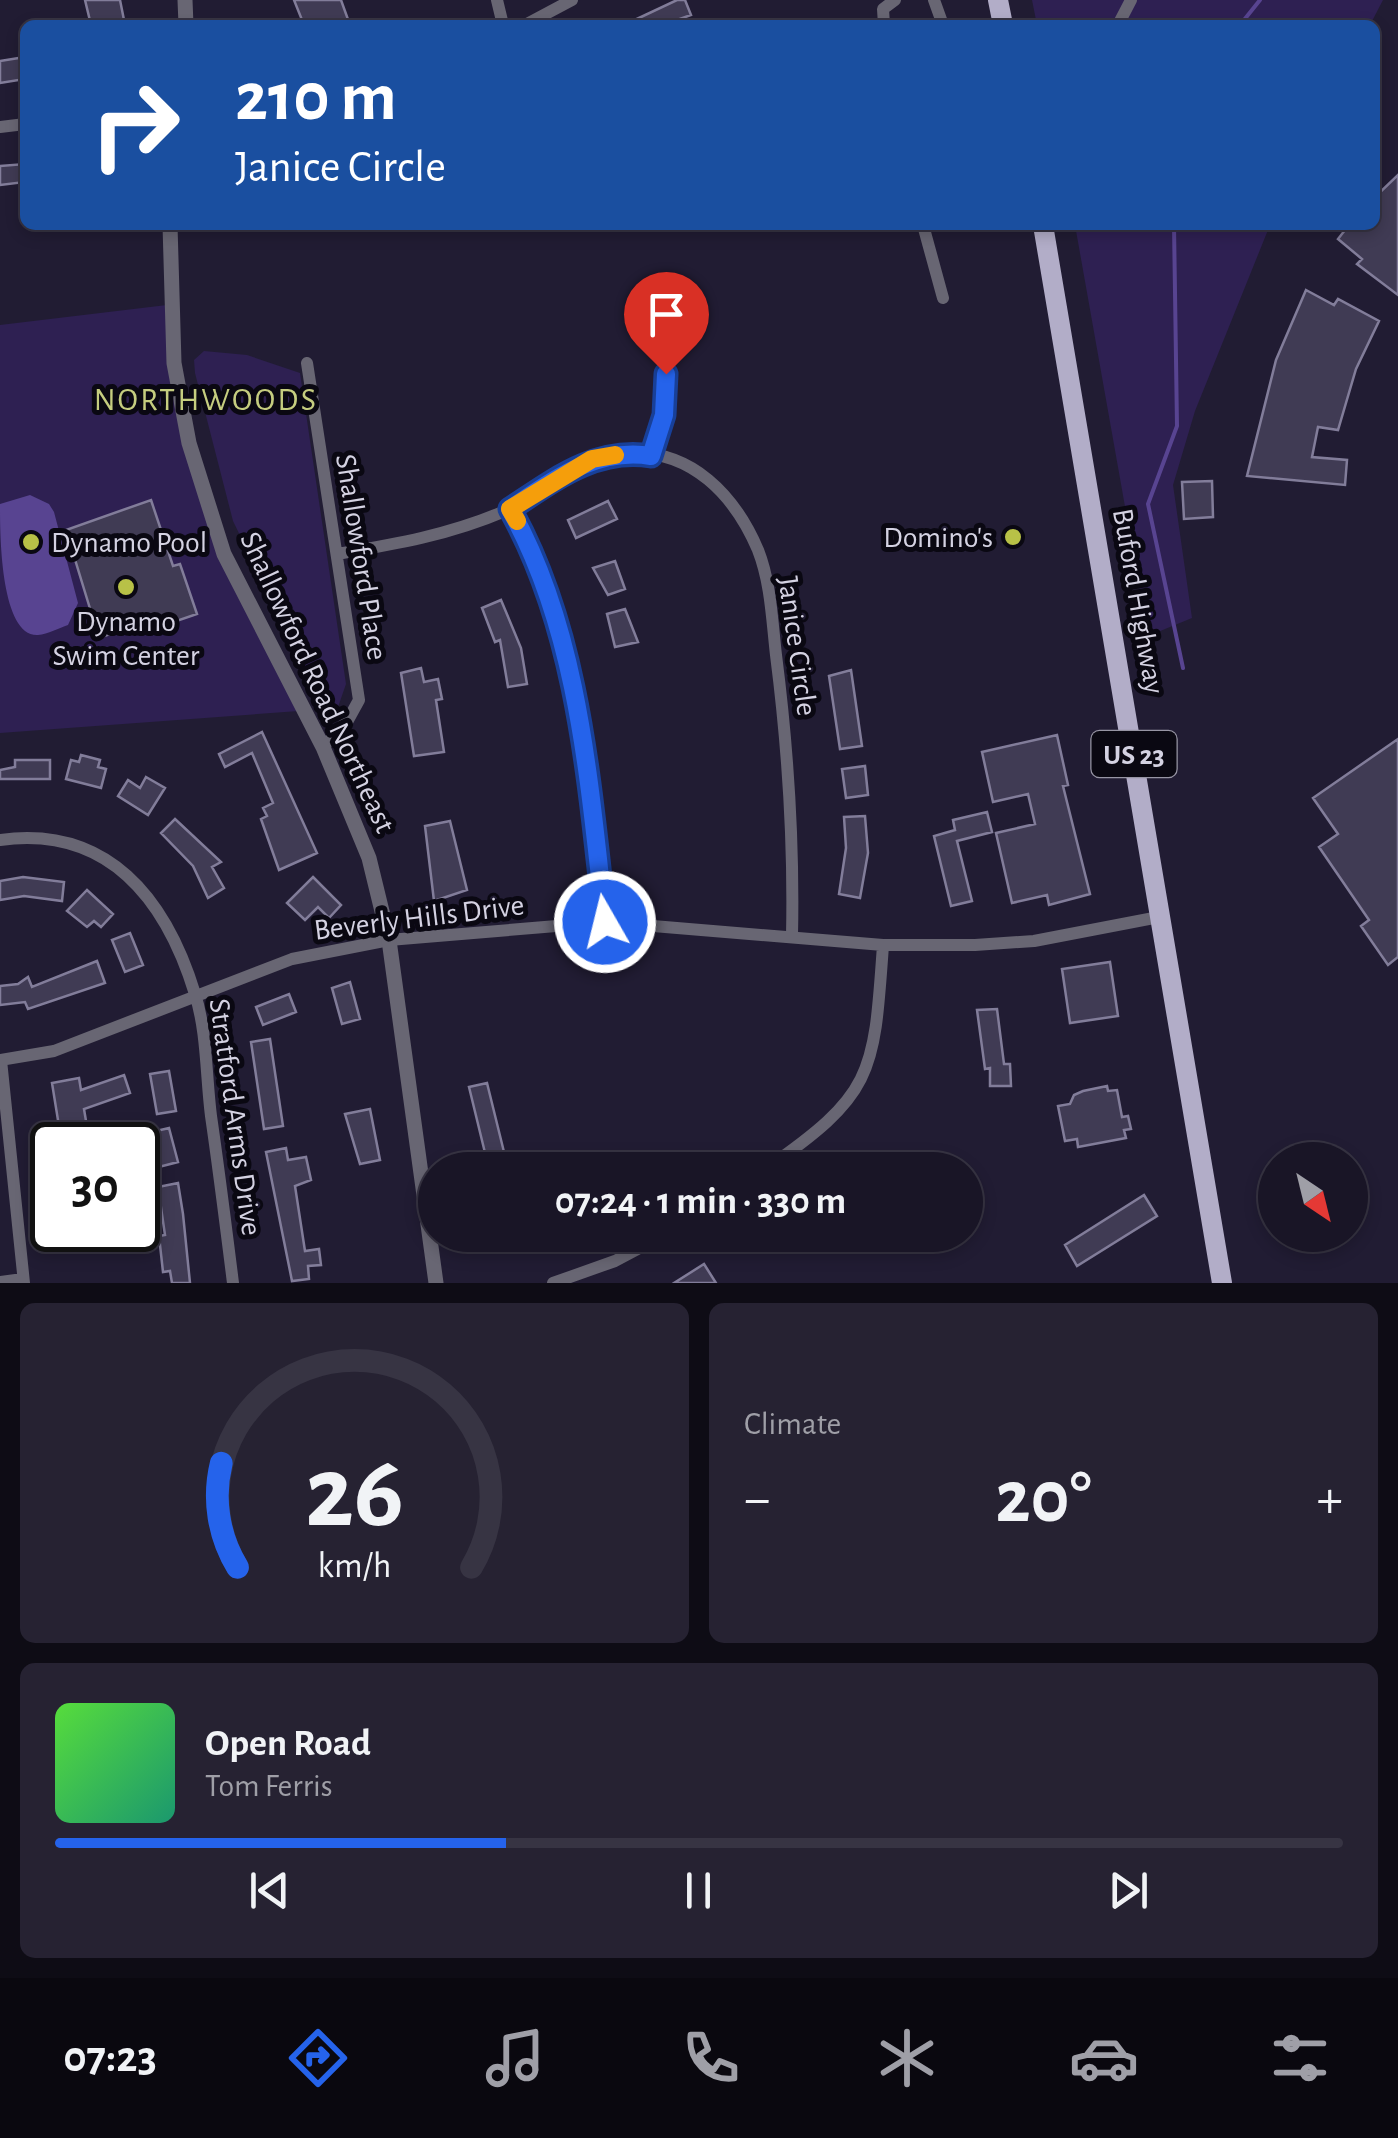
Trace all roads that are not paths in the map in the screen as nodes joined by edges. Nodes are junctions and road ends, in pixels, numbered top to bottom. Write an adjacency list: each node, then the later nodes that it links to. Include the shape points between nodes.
1 (572, 0): 3 (street)
2 (895, 0): 4 (street, via 883,9)
3 (534, 20)
4 (884, 20)
5 (170, 230): 14 (street, Shallowford Road Northeast, via 174,363 189,443 224,554)
6 (924, 230): 8 (street)
7 (1048, 231): 16 (main road, Buford Highway / US 23)
8 (943, 298)
9 (659, 308): 11 (street, via 666,338 664,415)
10 (307, 363): 13 (street, Shallowford Place)
11 (651, 456): 12 (street, Janice Circle, via 592,459); 18 (street, Janice Circle, via 708,476 758,552 770,597 794,840)
12 (510, 509): 13 (street, Janice Circle, via 438,538); 17 (street, via 548,584 568,663)
13 (336, 554): 14 (street, Shallowford Place, via 359,700)
14 (323, 747): 19 (street, Shallowford Road Northeast, via 369,858)
15 (0, 840): 21 (street, Stratford Arms Drive, via 58,841 109,858 129,873 163,922)
16 (1160, 917): 20 (street, Beverly Hills Drive, via 1034,941); 30 (main road, Buford Highway / US 23)
17 (605, 922): 18 (street, Beverly Hills Drive); 19 (street, Beverly Hills Drive)
18 (792, 936): 20 (street, Beverly Hills Drive)
19 (389, 940): 21 (street, Beverly Hills Drive, via 292,959); 28 (street, Shallowford Road Northeast)
20 (883, 945): 23 (street, via 874,1050 864,1076 849,1101)
21 (195, 994): 22 (street, Beverly Hills Drive, via 166,1012 54,1051); 27 (street, Stratford Arms Drive)
22 (1, 1060): 25 (street)
23 (790, 1152)
24 (632, 1252): 29 (street)
25 (24, 1281): 26 (street)
26 (0, 1282)
27 (233, 1283)
28 (436, 1283)
29 (553, 1283)
30 (1222, 1283)

